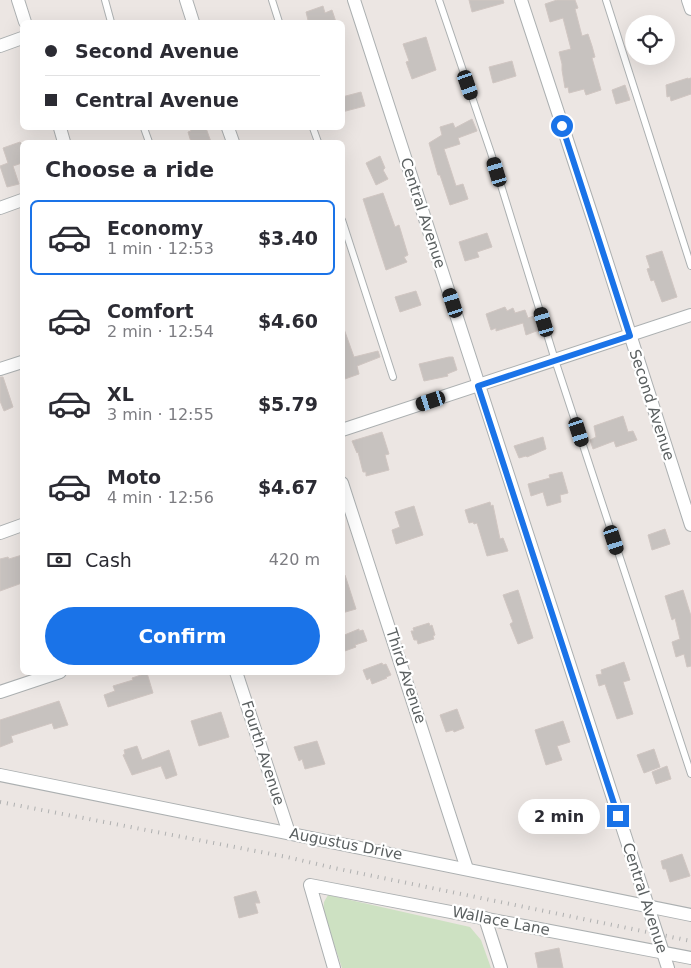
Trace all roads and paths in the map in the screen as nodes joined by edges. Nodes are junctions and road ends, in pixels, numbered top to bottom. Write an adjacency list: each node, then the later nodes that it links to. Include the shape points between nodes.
1 (18, 0): 11 (street)
2 (105, 0): 12 (lane)
3 (186, 0): 13 (street)
4 (272, 0): 14 (lane)
5 (354, 0): 27 (street, Central Avenue)
6 (440, 0): 23 (lane)
7 (521, 0): 22 (street, Second Avenue)
8 (606, 0): 20 (lane)
9 (688, 0): 10 (street)
10 (691, 9)
11 (25, 20)
12 (111, 20)
13 (192, 20)
14 (278, 20)
15 (20, 39): 16 (street)
16 (0, 46)
17 (20, 201): 18 (street)
18 (0, 208)
19 (345, 229): 26 (lane)
20 (691, 266)
21 (691, 315): 22 (street)
22 (630, 336): 23 (street); 30 (street, Second Avenue)
23 (555, 360): 27 (street); 36 (lane)
24 (20, 363): 25 (street)
25 (0, 369)
26 (393, 377)
27 (478, 386): 28 (street); 40 (street, Central Avenue)
28 (345, 429)
29 (345, 492): 39 (street, Third Avenue)
30 (691, 525)
31 (20, 526): 32 (street)
32 (0, 532)
33 (51, 675): 35 (street)
34 (237, 675): 38 (street, Fourth Avenue)
35 (0, 692)
36 (691, 774)
37 (0, 775): 38 (street, Augustus Drive)
38 (289, 833): 39 (street, Augustus Drive)
39 (467, 869): 40 (street, Augustus Drive)
40 (648, 907): 41 (street, Augustus Drive); 43 (street, Central Avenue)
41 (691, 915)
42 (485, 918): 43 (street, Wallace Lane); 45 (street, Wallace Lane, via 310,885); 46 (street)
43 (663, 952): 44 (street, Wallace Lane); 47 (street, Central Avenue)
44 (691, 958)
45 (334, 968)
46 (501, 968)
47 (668, 968)

